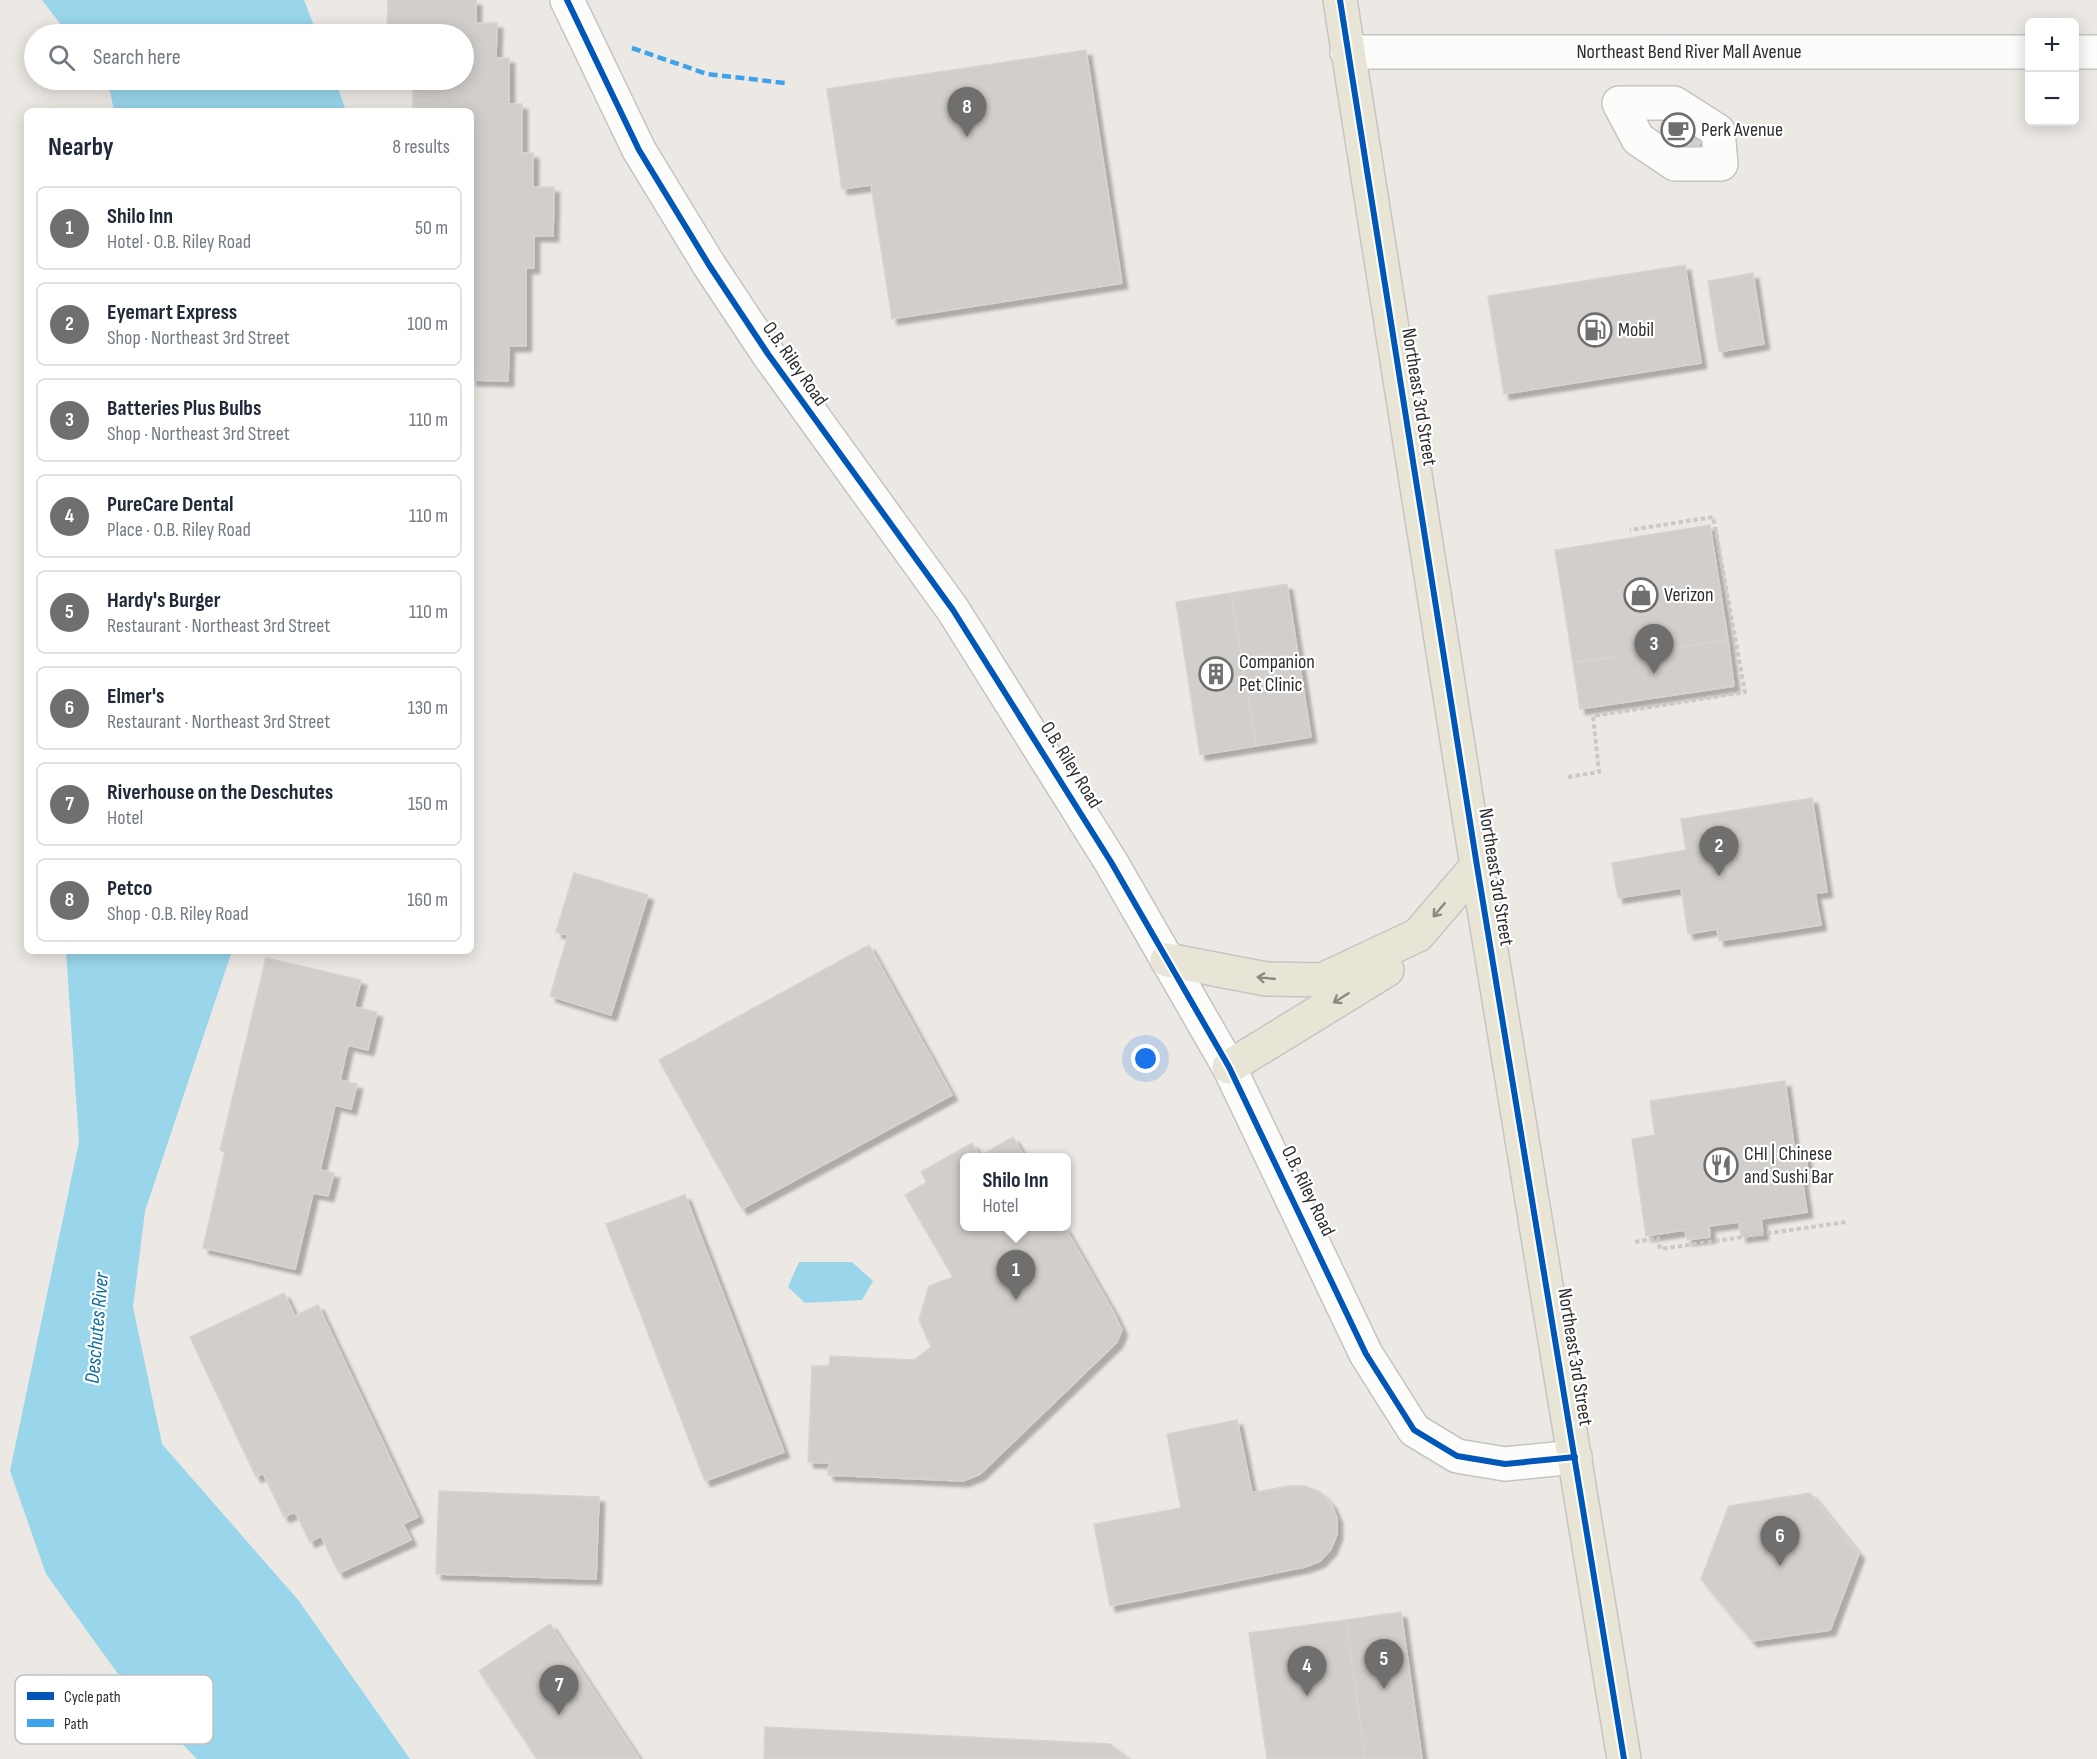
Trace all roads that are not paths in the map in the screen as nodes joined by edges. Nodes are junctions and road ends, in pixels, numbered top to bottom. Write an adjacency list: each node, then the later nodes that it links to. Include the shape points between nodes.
1 (567, 0): 9 (street, O.B. Riley Road, via 639,150 709,265 768,354 953,610 1094,834)
2 (1340, 0): 3 (main road, Northeast 3rd Street)
3 (1347, 52): 4 (street, Northeast Bend River Mall Avenue); 7 (main road, Northeast 3rd Street)
4 (2025, 52)
5 (2079, 52): 6 (street)
6 (2097, 52)
7 (1477, 866): 8 (main road, one-way to 8); 11 (main road, Northeast 3rd Street)
8 (1418, 935): 9 (main road, one-way to 9, via 1322,980 1266,979); 10 (main road, one-way to 10, via 1388,969)
9 (1167, 960): 10 (street, O.B. Riley Road)
10 (1230, 1067): 11 (street, O.B. Riley Road, via 1365,1354 1414,1430 1457,1456 1486,1461 1505,1464)
11 (1575, 1457): 12 (main road, Northeast 3rd Street)
12 (1624, 1759)

